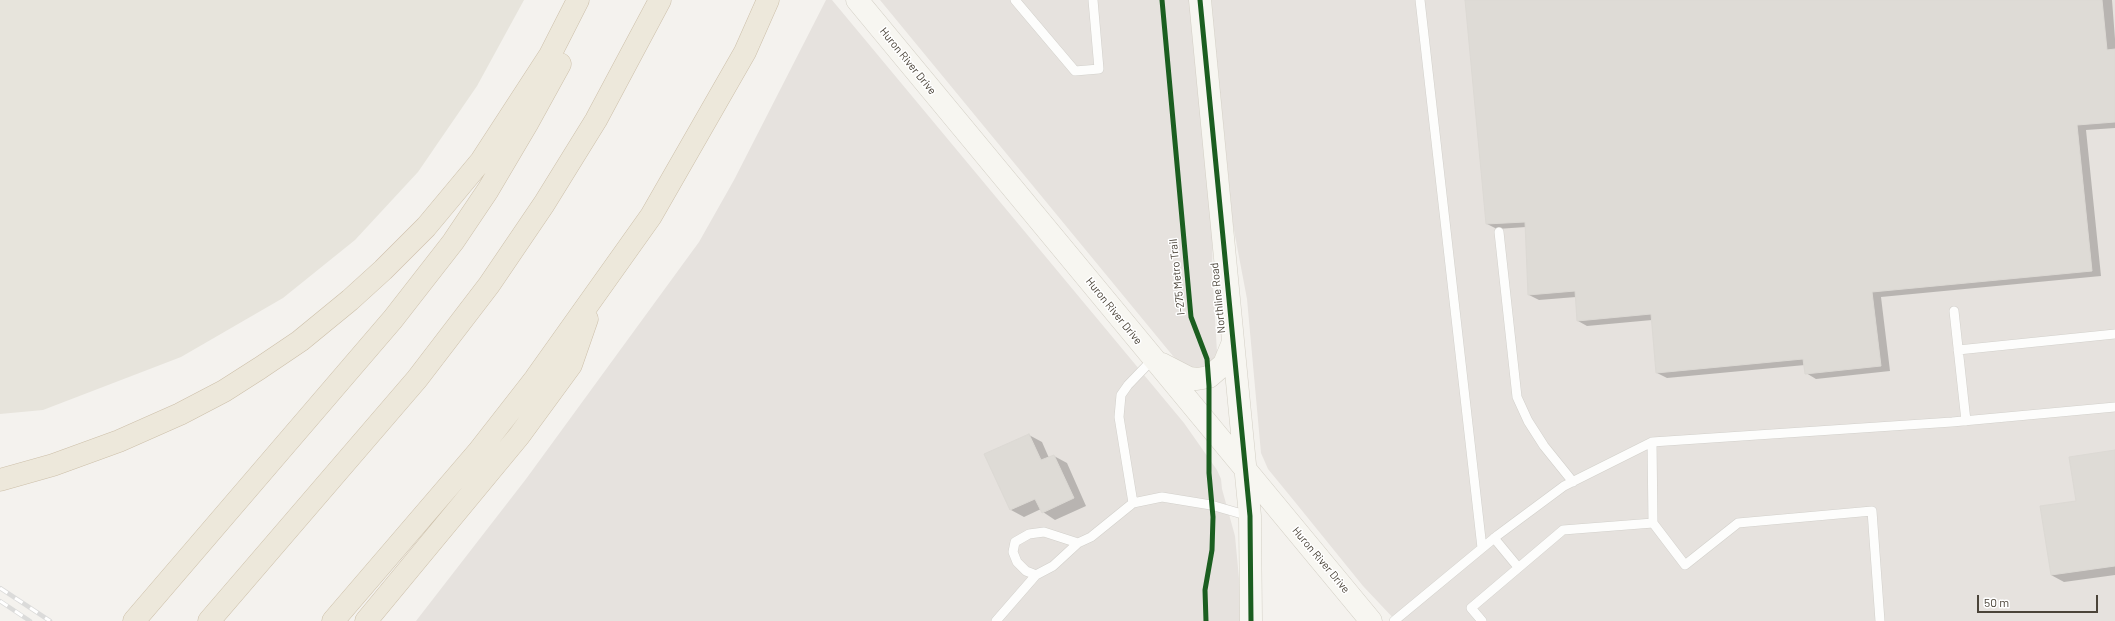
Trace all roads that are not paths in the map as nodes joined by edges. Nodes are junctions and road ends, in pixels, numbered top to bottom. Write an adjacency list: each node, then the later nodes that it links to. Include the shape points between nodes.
1 (578, 0): 21 (highway, via 550,55 481,161 426,227 344,305 300,341 260,368 180,414 119,441 53,465)
2 (592, 0): 32 (highway, via 527,124 488,190 453,242 393,319)
3 (660, 0): 33 (highway, via 596,120 544,204 489,285 417,379)
4 (768, 0): 11 (highway, via 746,52 697,139 651,216)
5 (857, 0): 16 (main road, Huron River Drive)
6 (1093, 0): 9 (lane, via 1099,69 1075,71)
7 (1200, 0): 14 (main road, Northline Road)
8 (1420, 0): 28 (lane)
9 (1016, 1)
10 (1499, 232): 22 (lane, via 1517,397 1544,446)
11 (594, 297): 34 (highway, via 478,452); 35 (highway, via 571,365 509,448)
12 (1954, 311): 15 (lane)
13 (2115, 334): 15 (lane)
14 (1233, 341): 16 (main road, via 1224,364 1204,378 1189,378); 20 (main road, Northline Road)
15 (1958, 350): 18 (lane)
16 (1153, 359): 20 (main road, Huron River Drive); 23 (lane, via 1121,395 1119,416)
17 (2115, 407): 18 (lane)
18 (1966, 421): 19 (lane)
19 (1652, 442): 22 (lane); 25 (lane)
20 (1246, 470): 24 (main road, Northline Road); 39 (main road, Huron River Drive)
21 (0, 480)
22 (1573, 482): 26 (lane)
23 (1133, 503): 24 (lane, via 1162,497 1204,503); 27 (lane, via 1092,537)
24 (1250, 516): 31 (main road, Northline Road)
25 (1653, 523): 29 (lane, via 1564,530); 42 (lane, via 1685,565 1738,523 1872,511)
26 (1494, 538): 28 (lane); 29 (lane)
27 (1078, 543): 30 (lane, via 1053,566); 30 (lane, via 1044,532 1029,534 1015,542 1013,552 1017,562 1026,571)
28 (1482, 548): 40 (lane)
29 (1518, 567): 41 (lane, via 1471,608)
30 (1036, 575): 36 (lane)
31 (1249, 593): 37 (main road, Northline Road); 38 (main road, Northline Road)
32 (134, 621)
33 (209, 621)
34 (333, 621)
35 (366, 621)
36 (996, 621)
37 (1251, 621)
38 (1256, 621)
39 (1371, 621)
40 (1394, 621)
41 (1482, 621)
42 (1880, 621)

